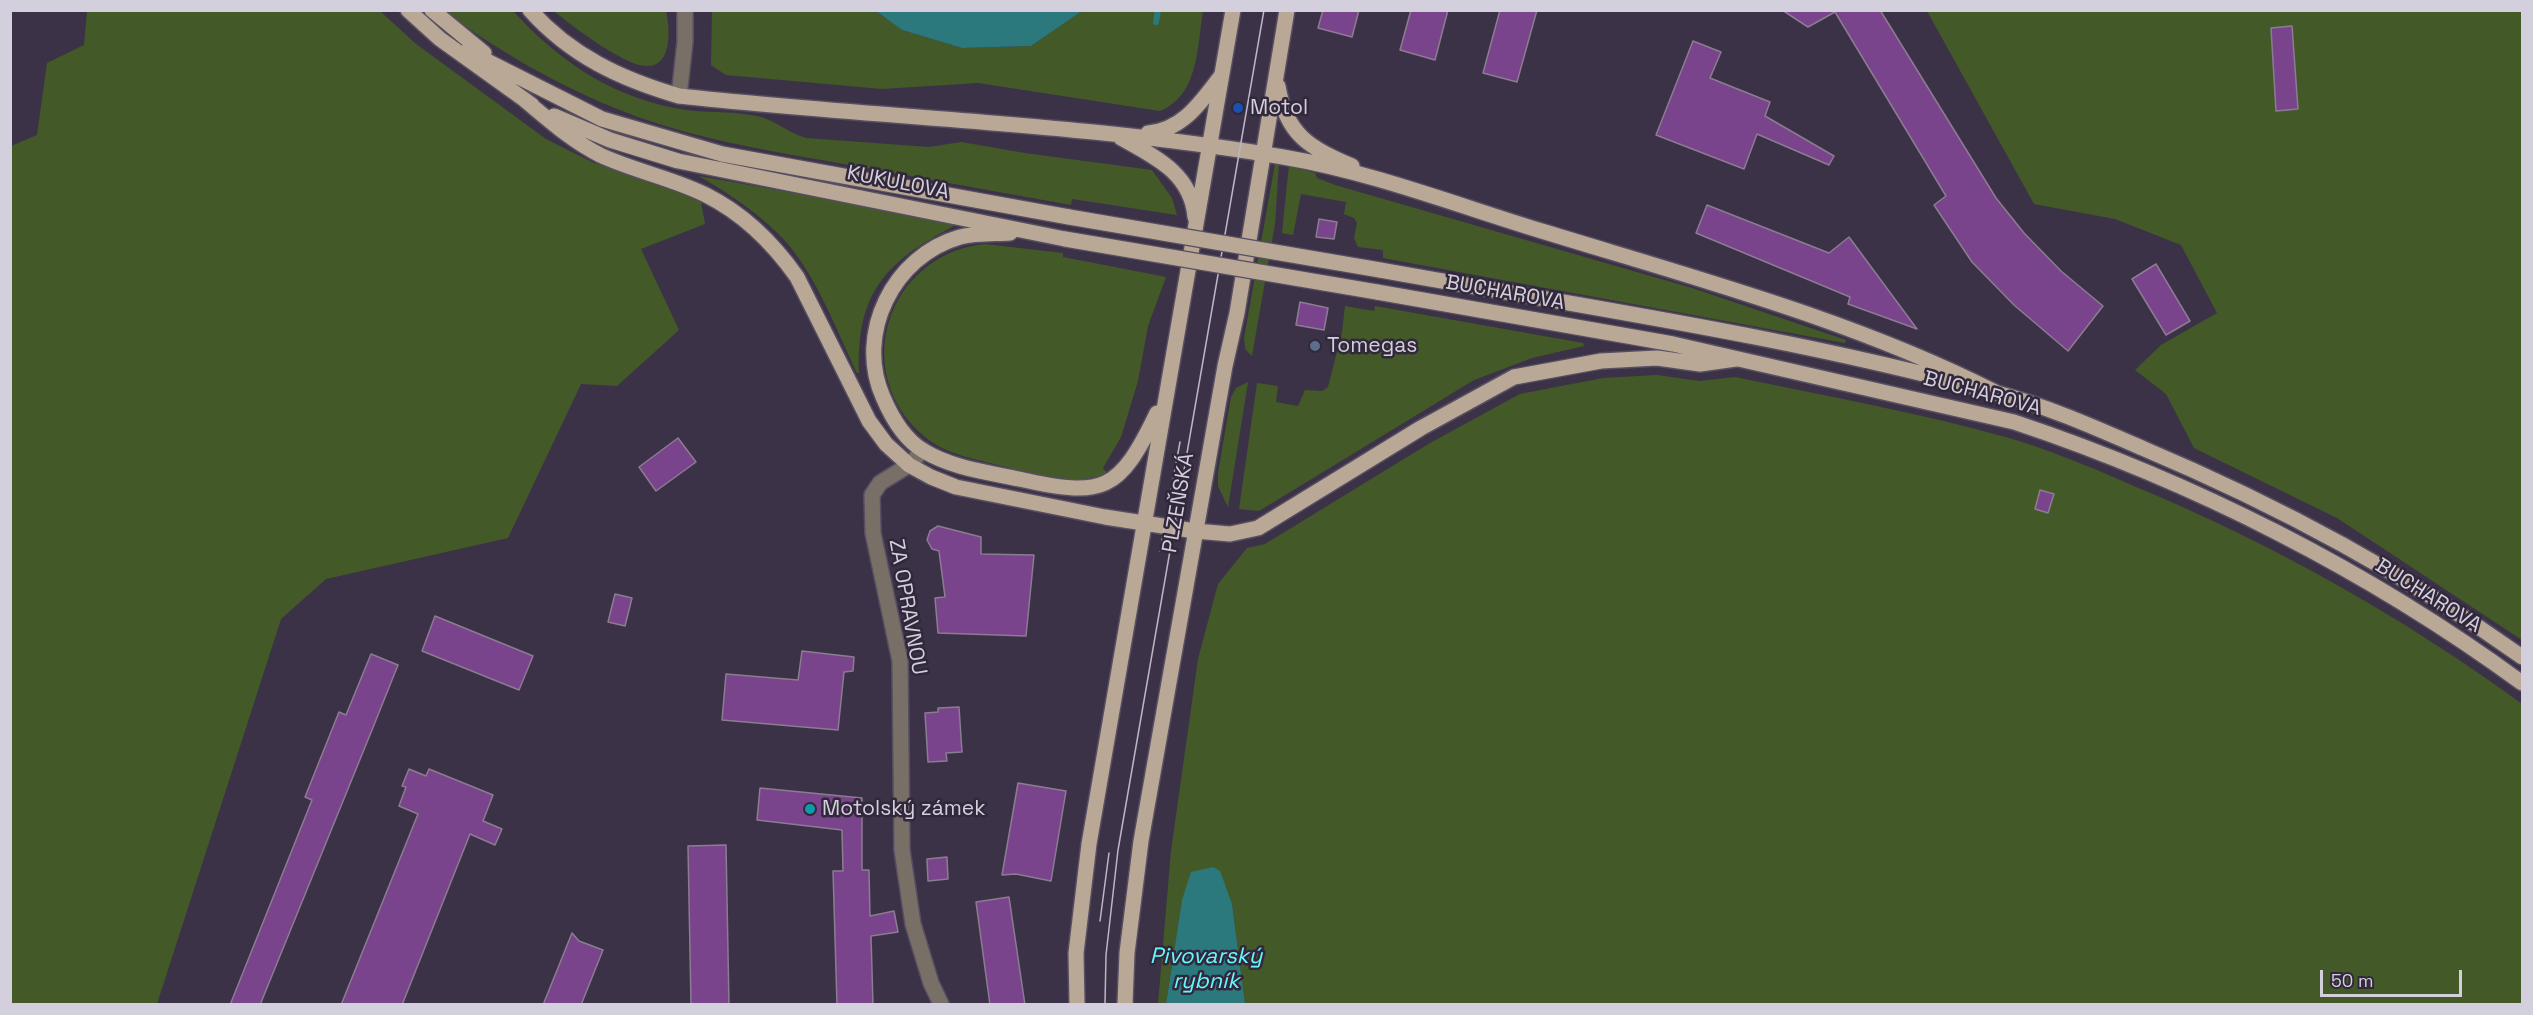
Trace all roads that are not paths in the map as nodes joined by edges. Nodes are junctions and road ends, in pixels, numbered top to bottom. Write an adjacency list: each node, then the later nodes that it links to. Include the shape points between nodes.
1 (408, 10): 7 (main road, KUKULOVA)
2 (432, 10): 8 (main road)
3 (530, 10): 11 (main road, via 556,36 608,71)
4 (685, 10): 11 (street)
5 (1233, 10): 9 (main road, PLZEŇSKÁ)
6 (1287, 10): 10 (main road, PLZEŇSKÁ)
7 (440, 39): 8 (main road, KUKULOVA); 12 (main road, KUKULOVA)
8 (498, 64): 19 (main road, KUKULOVA, bridge, via 602,119 722,154)
9 (1222, 74): 13 (main road, via 1189,115 1171,127 1159,132); 14 (main road, PLZEŇSKÁ)
10 (1276, 74): 15 (main road, PLZEŇSKÁ); 16 (main road, via 1283,109 1300,138 1328,156)
11 (679, 96): 13 (main road)
12 (526, 101): 17 (main road, KUKULOVA, via 579,128 678,162); 25 (main road, via 567,135 599,154 705,194 738,214 769,241 797,277 869,421)
13 (1115, 135): 14 (main road); 18 (main road, via 1165,163 1176,174 1192,201)
14 (1209, 146): 15 (main road); 18 (main road, PLZEŇSKÁ)
15 (1263, 154): 16 (main road); 27 (main road, PLZEŇSKÁ)
16 (1392, 184): 22 (main road, via 1690,276 1864,335 1931,359)
17 (1032, 232): 20 (main road, KUKULOVA, bridge); 24 (main road, via 980,234 950,242 922,257 888,294 875,333 876,380 897,423)
18 (1195, 232): 23 (main road, PLZEŇSKÁ)
19 (1380, 270): 22 (main road, BUCHAROVA, via 1720,331)
20 (1377, 292): 21 (main road, BUCHAROVA, via 1674,344)
21 (1736, 359): 27 (main road, via 1700,364 1657,358 1601,361 1514,377 1421,428 1258,528 1230,534); 29 (main road, BUCHAROVA, via 2014,422 2177,485 2392,596)
22 (1995, 392): 28 (main road, BUCHAROVA, via 2119,438 2304,523 2434,597)
23 (1166, 394): 24 (main road, via 1130,464 1110,482 1093,488 1070,490 1042,484 957,465); 26 (main road, PLZEŇSKÁ)
24 (923, 450): 25 (street, ZA OPRAVNOU)
25 (909, 465): 26 (main road, via 956,487); 30 (street, ZA OPRAVNOU, via 880,483 872,495 873,533 900,661 902,850 913,924)
26 (1143, 521): 27 (main road); 31 (main road, PLZEŇSKÁ, via 1089,844 1076,953)
27 (1195, 531): 32 (main road, PLZEŇSKÁ, via 1141,841 1127,953)
28 (2523, 657)
29 (2523, 683)
30 (941, 1005)
31 (1077, 1005)
32 (1125, 1005)

